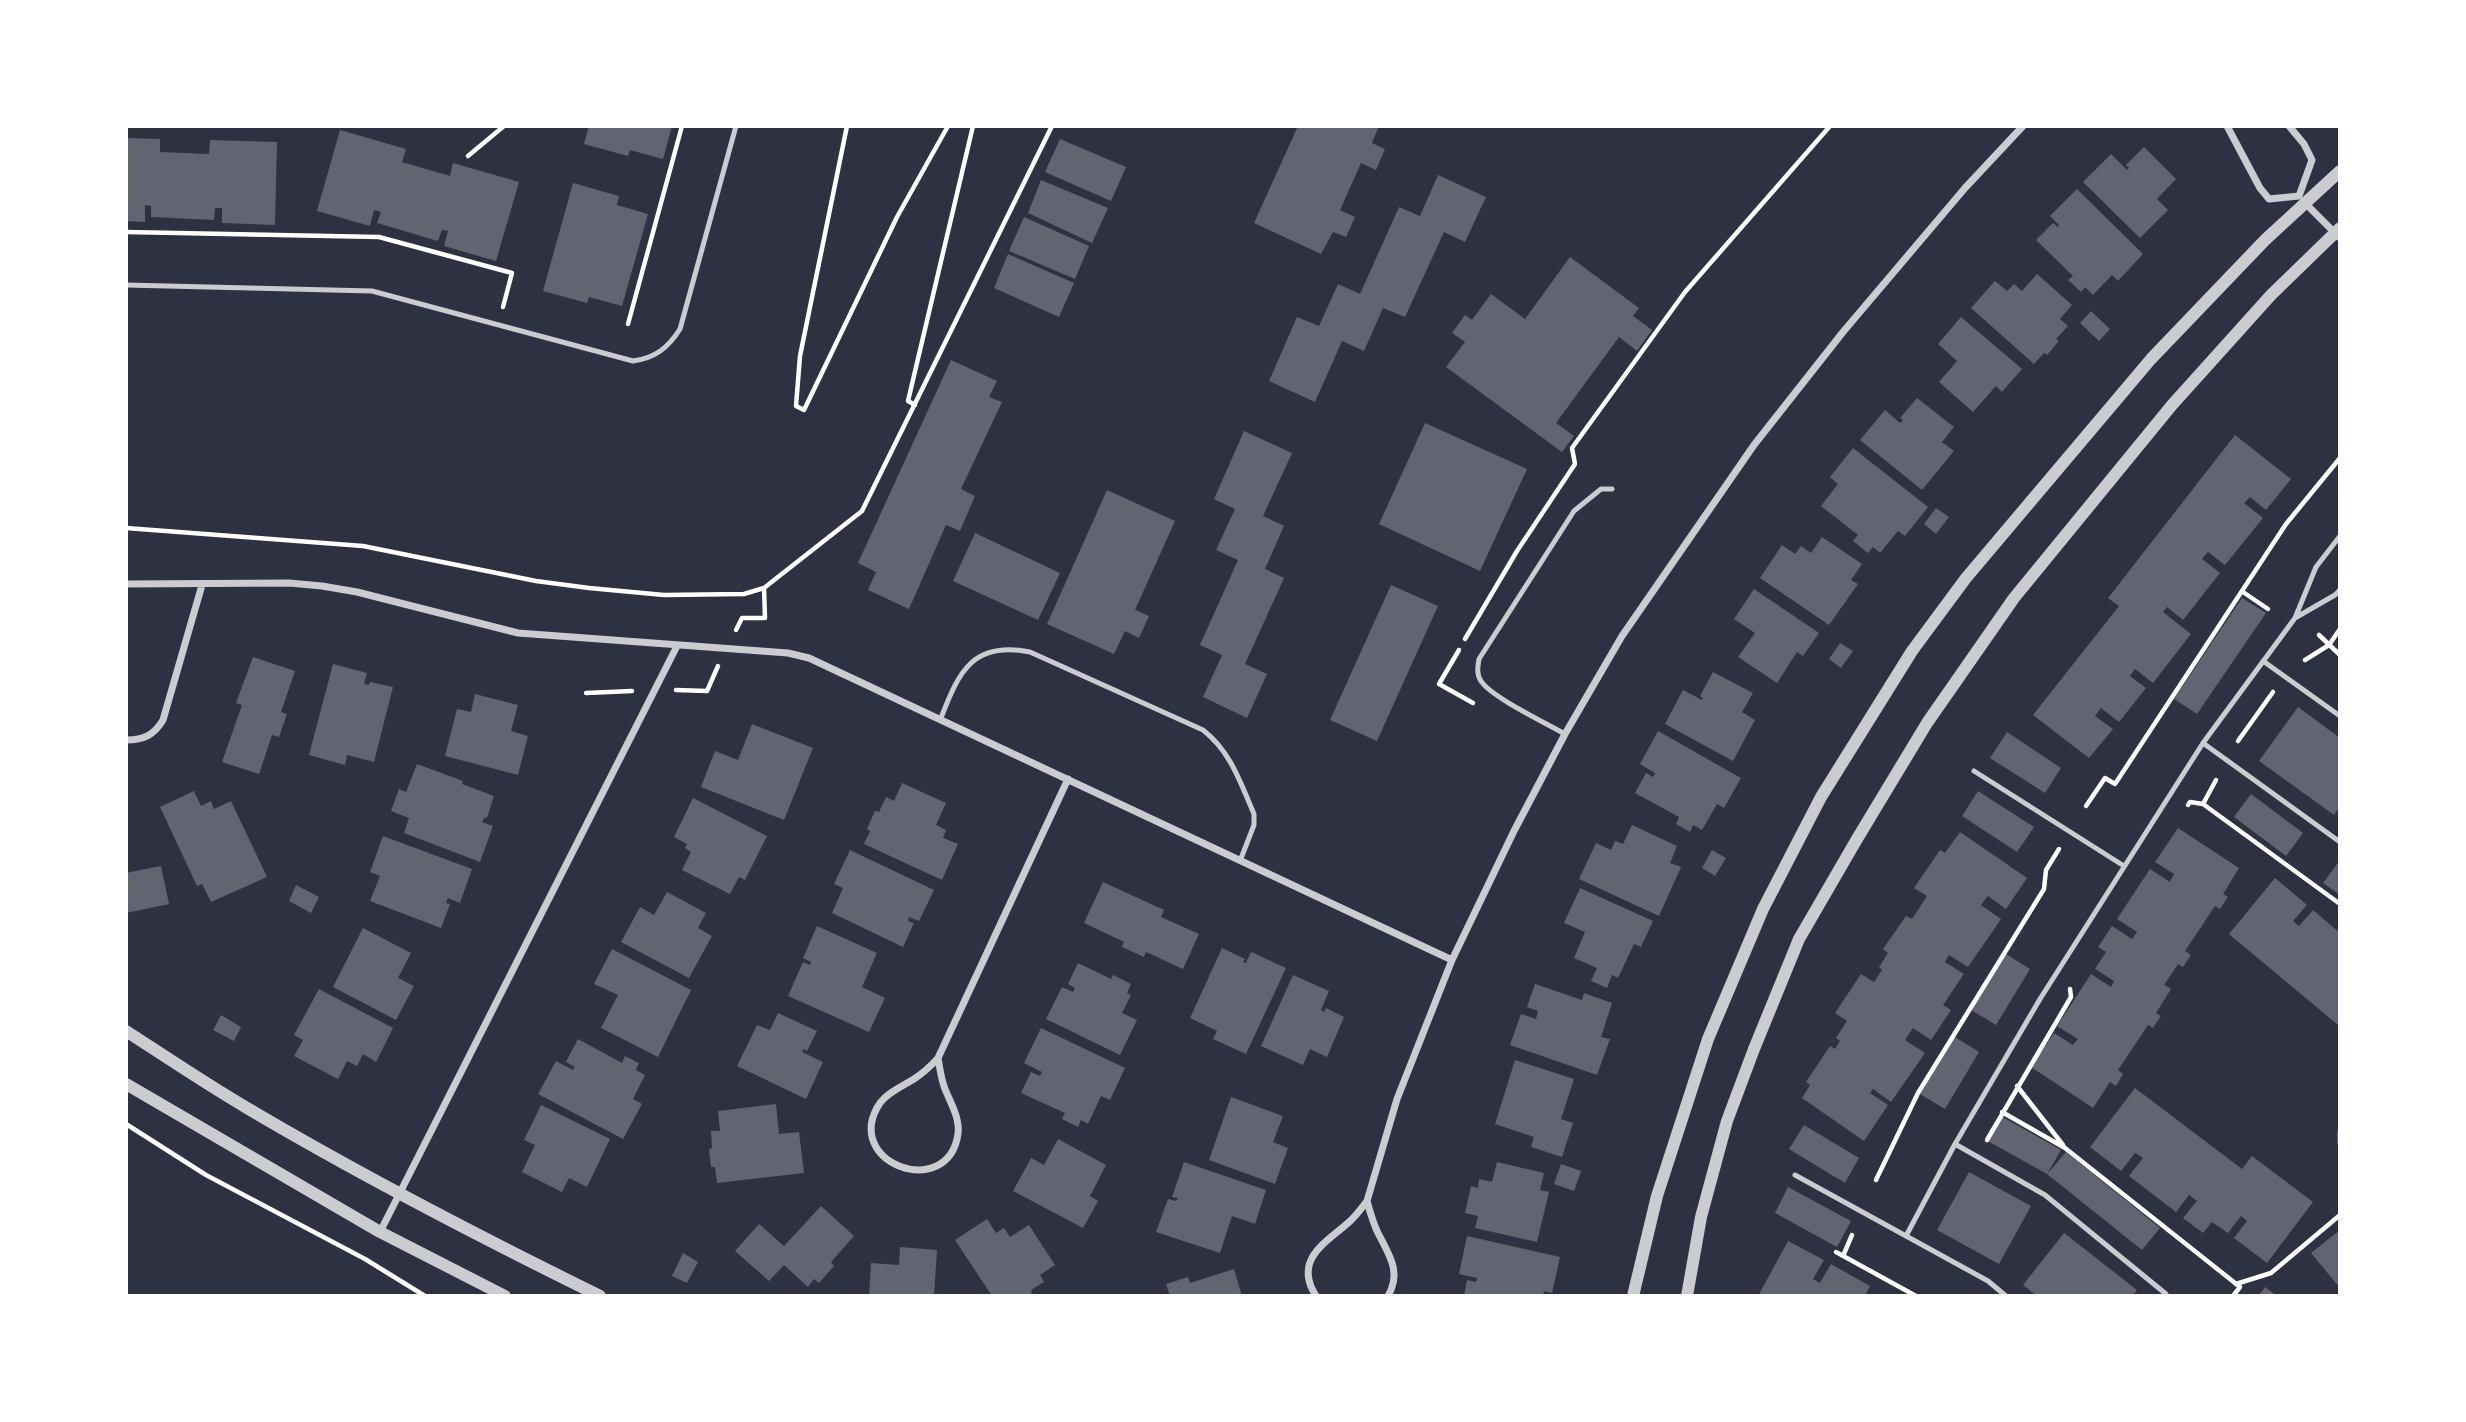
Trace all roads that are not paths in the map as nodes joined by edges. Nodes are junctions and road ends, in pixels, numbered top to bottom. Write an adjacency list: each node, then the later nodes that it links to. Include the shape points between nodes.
1 (736, 126): 8 (lane, via 680,328 656,355 633,361 372,291)
2 (2023, 126): 19 (street, via 1860,312 1754,445 1622,636)
3 (2227, 126): 6 (street, via 2269,199)
4 (2289, 126): 6 (street, via 2312,160)
5 (2340, 171): 6 (street)
6 (2302, 199): 7 (street); 41 (street, via 2151,359 1966,578 1912,651 1821,797 1763,909 1708,1039 1657,1196)
7 (2338, 233): 42 (street, via 2271,295 2172,405 2014,598 1927,723 1799,939 1727,1121 1704,1205)
8 (126, 285)
9 (1612, 489): 19 (lane, via 1601,489 1574,511 1479,659 1480,681)
10 (2340, 536): 14 (lane, via 2316,567)
11 (126, 584): 12 (street)
12 (202, 585): 15 (street, via 322,586 518,633); 20 (street, via 163,720 145,738)
13 (2340, 590): 14 (lane)
14 (2295, 618): 16 (lane)
15 (677, 646): 18 (street, via 809,658); 33 (street)
16 (2263, 661): 17 (lane); 21 (lane)
17 (2340, 716)
18 (941, 718): 23 (street); 25 (lane, via 963,671 988,652 1011,648 1031,652 1203,730 1227,755 1254,814)
19 (1564, 734): 27 (street)
20 (126, 740)
21 (2203, 743): 24 (lane); 26 (lane)
22 (1974, 771): 26 (lane)
23 (1068, 779): 25 (street); 29 (street)
24 (2340, 842)
25 (1240, 861): 27 (street)
26 (2124, 866): 31 (lane)
27 (1452, 961): 34 (street, via 1397,1099)
28 (126, 1031): 33 (street, via 247,1108)
29 (938, 1058): 29 (street, via 880,1102 874,1115 873,1136 882,1155 905,1170 927,1169 946,1159 954,1148 958,1120)
30 (126, 1084): 35 (street)
31 (1955, 1144): 36 (lane); 44 (lane, via 2045,1195)
32 (1795, 1175): 36 (lane)
33 (399, 1194): 35 (street); 38 (street)
34 (1367, 1201): 39 (street, via 1314,1251 1309,1279); 40 (street, via 1393,1261 1395,1275)
35 (380, 1232): 37 (street)
36 (1906, 1236): 43 (lane)
37 (505, 1296)
38 (600, 1296)
39 (1315, 1296)
40 (1388, 1296)
41 (1633, 1296)
42 (1687, 1296)
43 (2006, 1296)
44 (2164, 1296)

